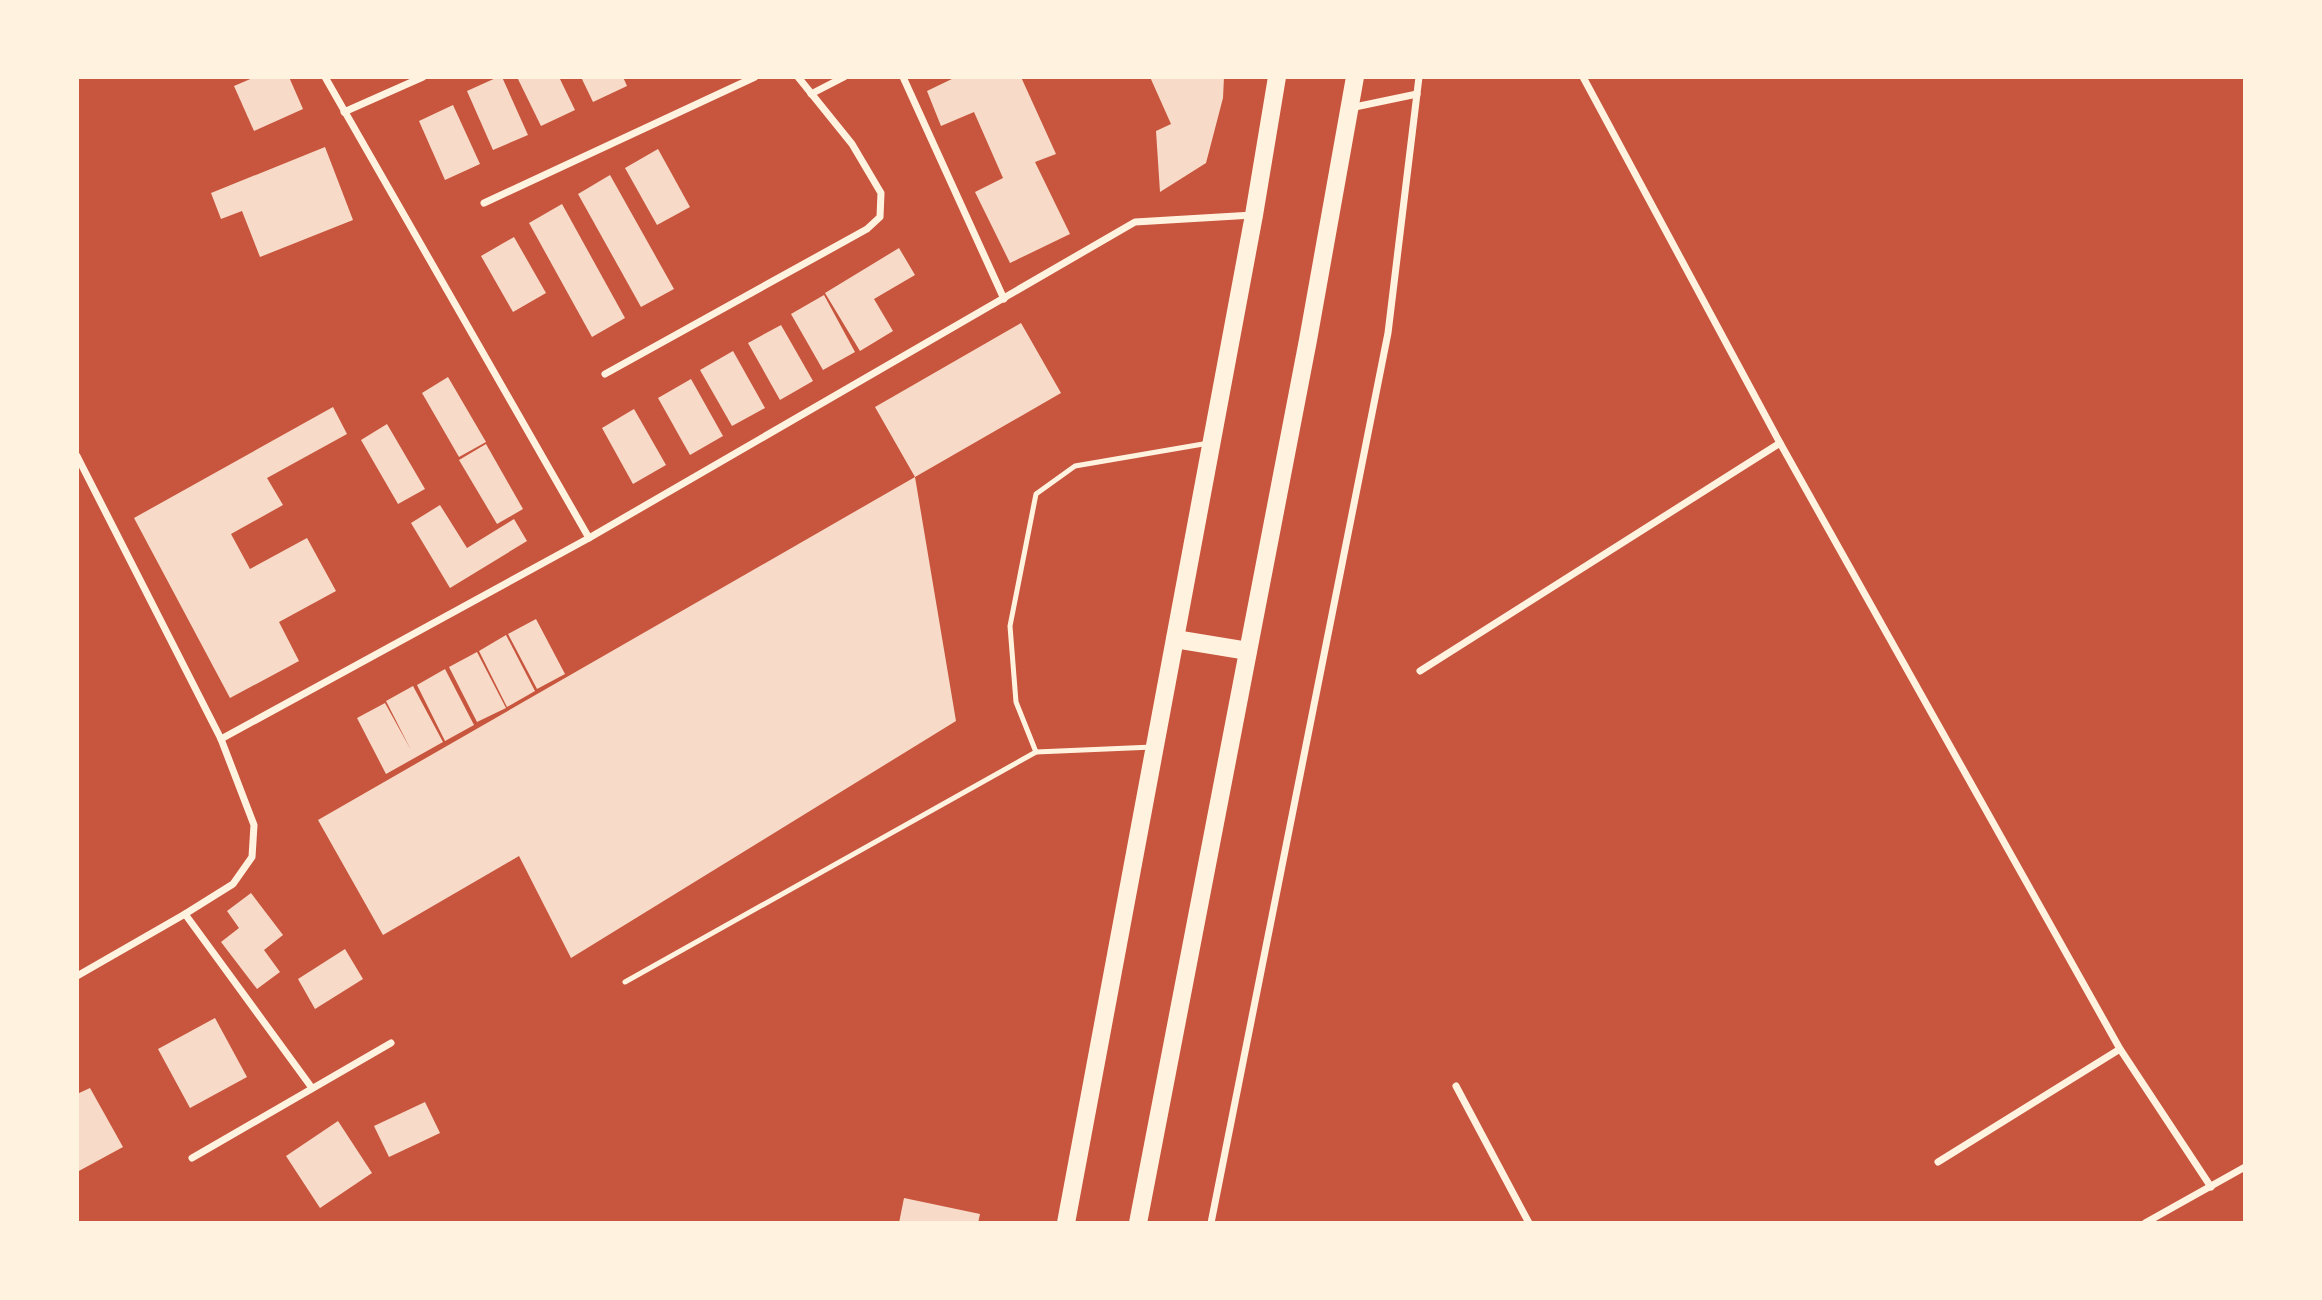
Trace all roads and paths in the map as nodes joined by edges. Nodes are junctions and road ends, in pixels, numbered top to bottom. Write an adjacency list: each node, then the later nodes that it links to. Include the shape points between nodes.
1 (325, 77): 14 (street)
2 (424, 77): 14 (street)
3 (755, 77): 15 (street)
4 (798, 77): 11 (street)
5 (844, 77): 11 (street)
6 (903, 77): 17 (street)
7 (1277, 77): 16 (main road)
8 (1355, 77): 13 (main road)
9 (1419, 77): 12 (street)
10 (1583, 77): 20 (street)
11 (811, 94): 18 (street, via 852,144 881,193 880,217 867,229)
12 (1417, 94): 13 (street); 42 (street, via 1388,333)
13 (1350, 108): 24 (main road)
14 (344, 112): 22 (street)
15 (484, 203)
16 (1254, 215): 17 (street, via 1135,222); 19 (main road)
17 (1004, 299): 22 (street)
18 (605, 374)
19 (1212, 443): 23 (main road); 28 (lane, via 1075,466 1037,494 1010,626 1016,702)
20 (1780, 443): 25 (street); 33 (street)
21 (77, 456): 26 (street)
22 (589, 538): 26 (street)
23 (1175, 639): 24 (main road); 27 (main road)
24 (1248, 650): 41 (main road)
25 (1420, 671)
26 (221, 739): 29 (street, via 254,825 252,857 233,884)
27 (1155, 747): 28 (lane); 40 (main road)
28 (1036, 752): 31 (lane)
29 (185, 914): 30 (street); 35 (street)
30 (77, 976)
31 (625, 982)
32 (391, 1043): 35 (street)
33 (2120, 1049): 37 (street); 39 (street)
34 (1456, 1086): 43 (street)
35 (312, 1088): 36 (street)
36 (192, 1158)
37 (1938, 1162)
38 (2245, 1167): 39 (street)
39 (2211, 1187): 44 (street)
40 (1066, 1223)
41 (1138, 1223)
42 (1211, 1223)
43 (1529, 1223)
44 (2145, 1223)

